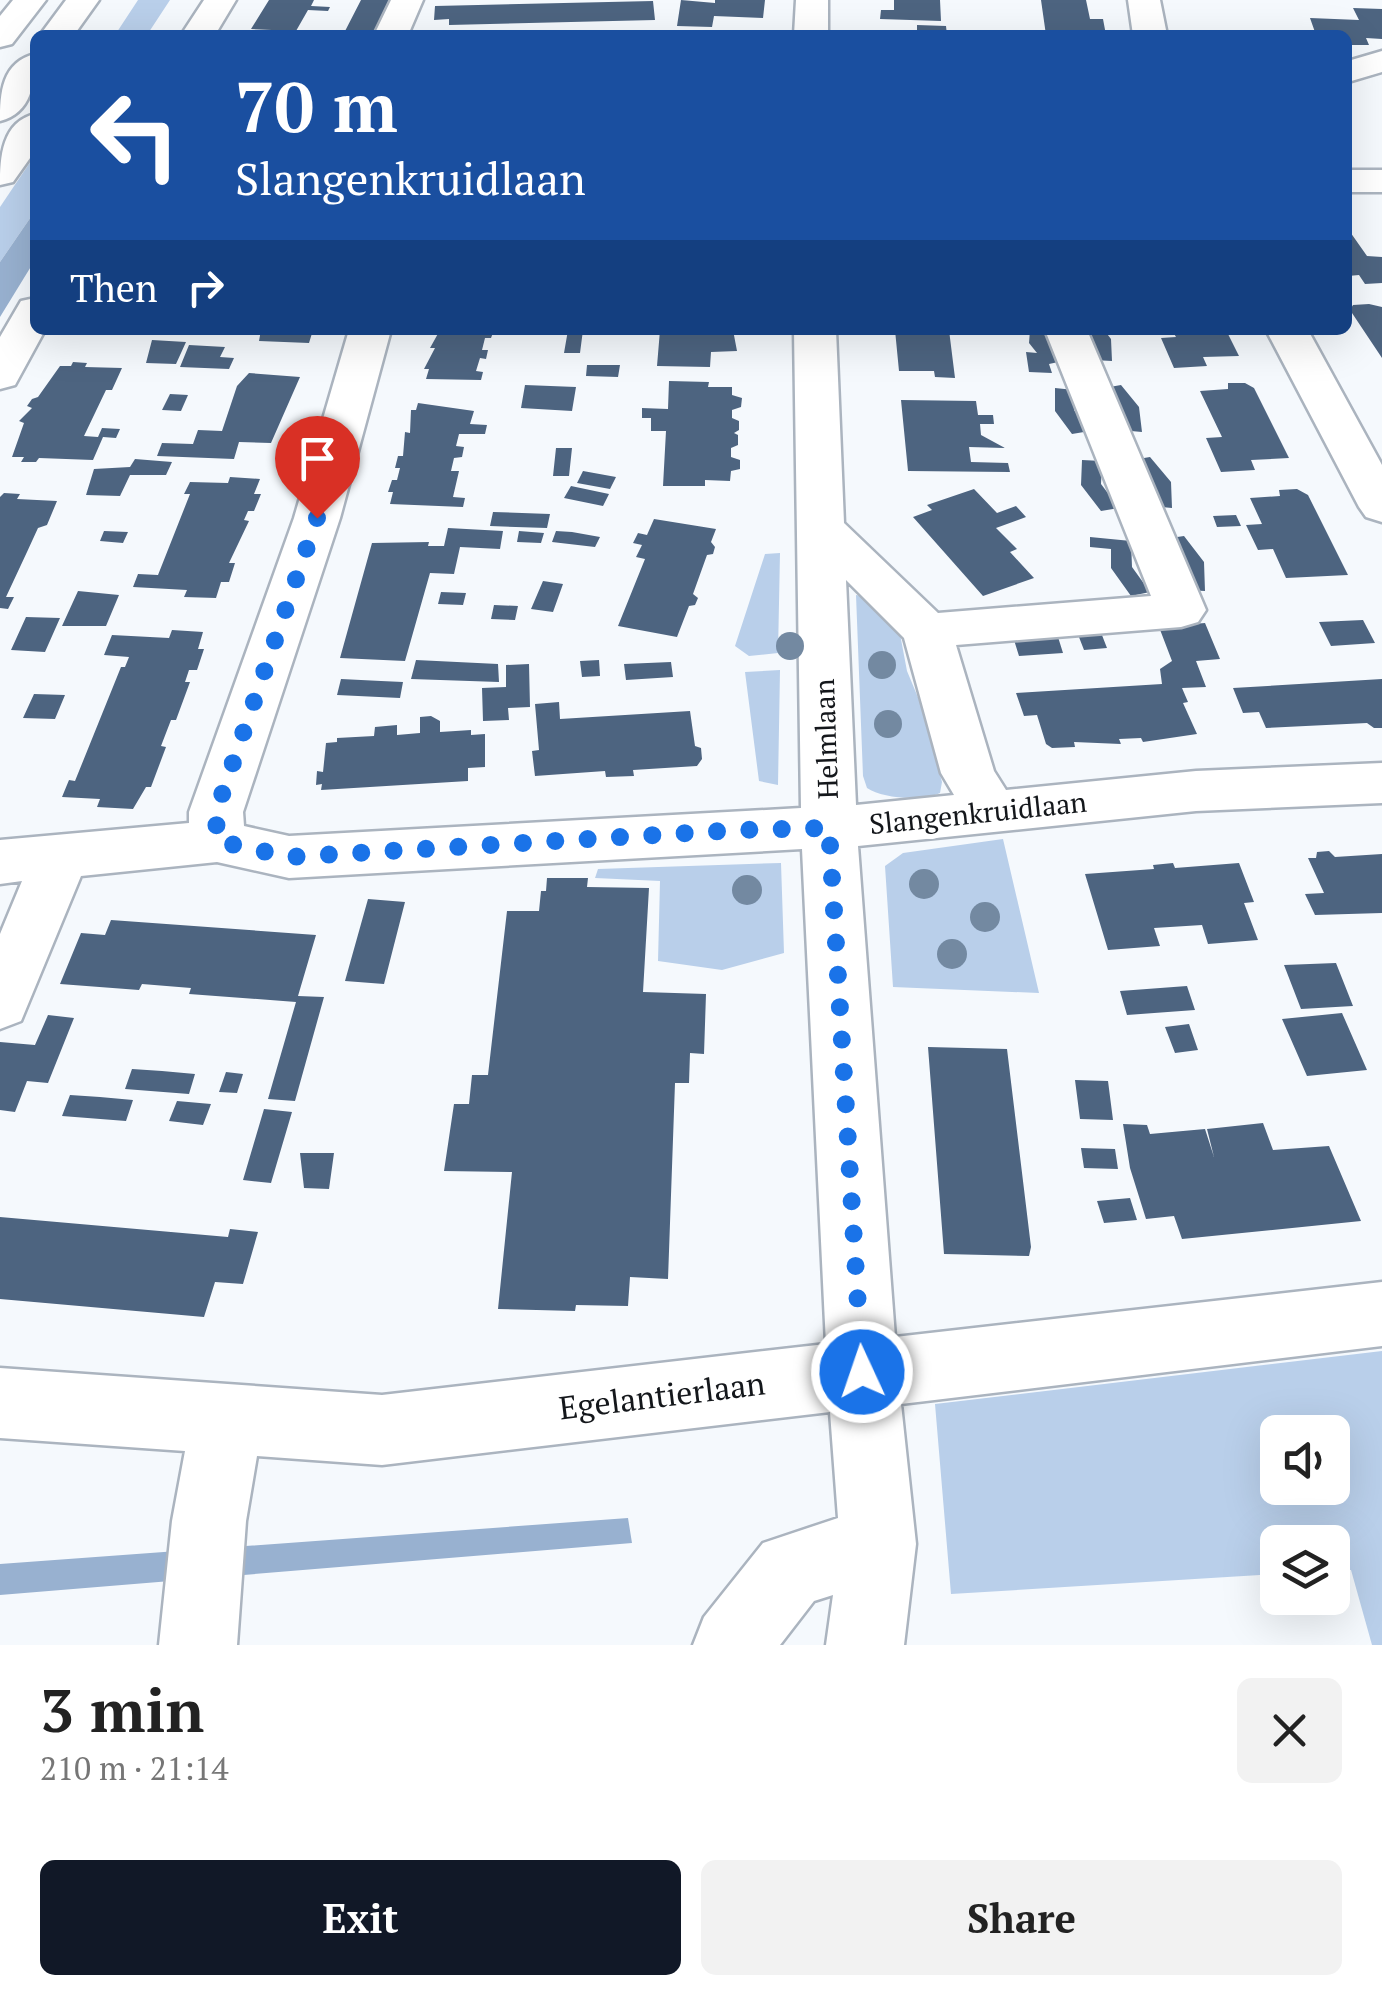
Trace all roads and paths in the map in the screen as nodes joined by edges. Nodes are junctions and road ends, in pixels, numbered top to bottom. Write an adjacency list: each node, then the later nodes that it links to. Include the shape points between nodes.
1 (30, 0): 12 (street)
2 (83, 0): 7 (street)
3 (220, 0): 8 (street)
4 (407, 0): 9 (street)
5 (812, 0): 10 (street)
6 (1144, 0): 11 (street)
7 (61, 30)
8 (201, 30)
9 (393, 30)
10 (812, 30)
11 (1149, 30)
12 (0, 37)
13 (1382, 62): 15 (street)
14 (30, 71): 16 (street)
15 (1352, 71)
16 (0, 110)
17 (30, 132): 18 (street)
18 (0, 174)
19 (1382, 181): 20 (street)
20 (1352, 182)
21 (30, 319): 26 (street)
22 (369, 335): 32 (street)
23 (814, 335): 28 (street, Helmlaan)
24 (1068, 335): 29 (street, via 1181,610)
25 (1290, 335): 27 (street)
26 (0, 376)
27 (1382, 506)
28 (818, 525): 29 (street); 33 (street, Helmlaan)
29 (928, 631): 31 (street, via 968,773)
30 (1382, 783): 31 (street, Slangenkruidlaan)
31 (990, 810): 33 (street, Slangenkruidlaan)
32 (216, 827): 33 (street, Slangenkruidlaan, via 289,857); 34 (street, Slangenkruidlaan)
33 (829, 828): 38 (street, Helmlaan)
34 (61, 856): 35 (street, Slangenkruidlaan); 36 (street)
35 (0, 862)
36 (0, 1004)
37 (1382, 1314): 38 (street, Egelantierlaan)
38 (862, 1372): 40 (street, Egelantierlaan, via 382,1430); 41 (street, Helmlaan)
39 (0, 1403): 40 (street, Egelantierlaan)
40 (226, 1419): 42 (street)
41 (878, 1544): 43 (street, via 790,1570); 44 (street, Helmlaan)
42 (200, 1623)
43 (732, 1645)
44 (865, 1645)

